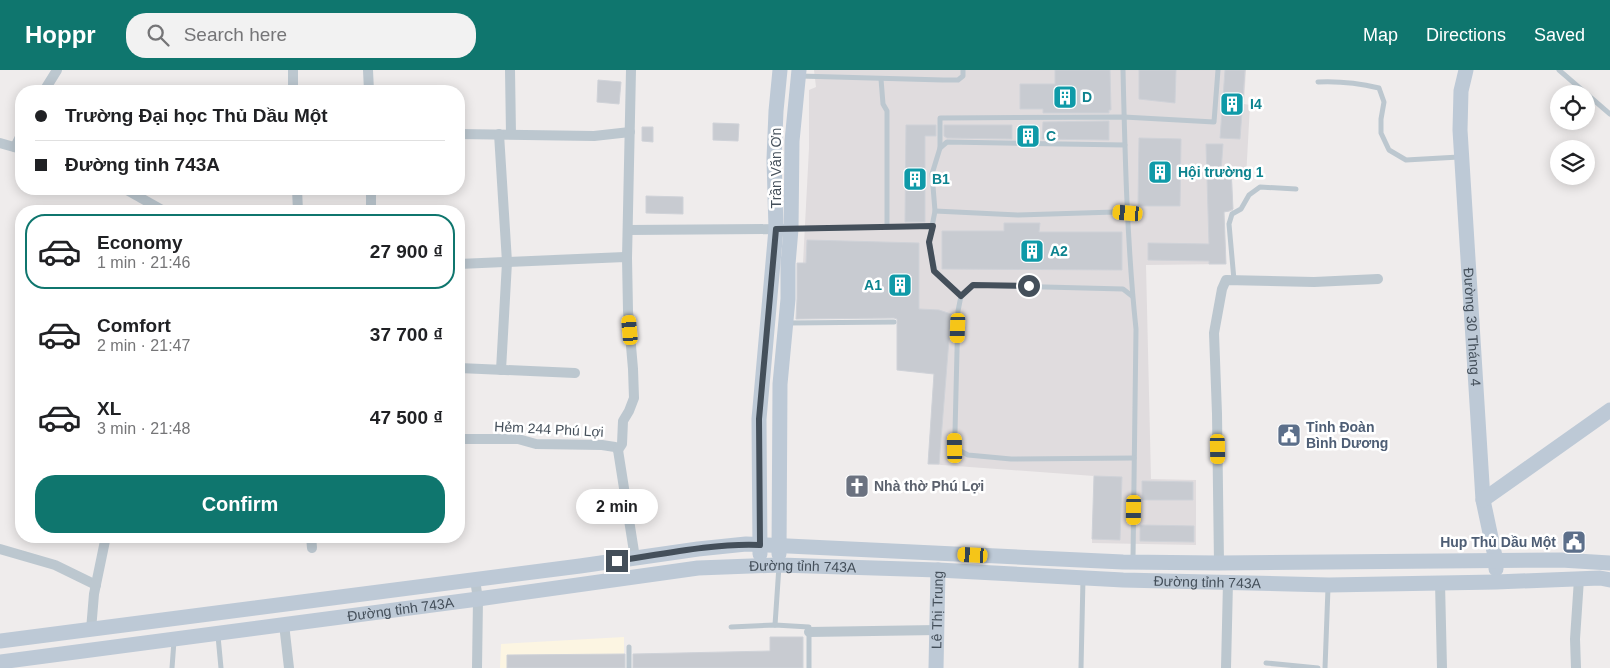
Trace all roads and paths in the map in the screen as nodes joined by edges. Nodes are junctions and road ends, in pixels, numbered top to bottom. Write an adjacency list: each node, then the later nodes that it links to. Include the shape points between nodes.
1 (57, 70): 15 (street)
2 (293, 70): 16 (street)
3 (368, 70): 17 (street)
4 (510, 70): 23 (street)
5 (631, 70): 20 (street)
6 (780, 70): 36 (main road, Trần Văn Ơn, via 774,160)
7 (963, 70): 13 (lane, via 963,76 958,80)
8 (1123, 70): 19 (lane)
9 (1218, 70): 19 (lane, via 1214,122)
10 (1466, 70): 28 (main road, Đường 30 Tháng 4, via 1461,91)
11 (1559, 70): 18 (lane)
12 (799, 73): 13 (lane); 37 (main road, Trần Văn Ơn, via 792,142)
13 (881, 79): 35 (lane, via 883,104 887,111)
14 (1318, 82): 28 (lane, via 1362,83 1379,88 1384,102 1381,133 1389,150 1406,160)
15 (48, 85)
16 (294, 85)
17 (369, 85)
18 (1610, 114)
19 (1124, 117): 25 (lane); 27 (lane, via 940,118)
20 (630, 132): 23 (street, via 594,136); 38 (street)
21 (465, 134): 22 (street)
22 (499, 134): 23 (street); 40 (street)
23 (512, 134)
24 (0, 143): 26 (street)
25 (1125, 146): 27 (lane, via 947,142); 33 (lane)
26 (15, 147)
27 (940, 148): 32 (lane, via 932,174)
28 (1462, 157): 55 (main road, Đường 30 Tháng 4)
29 (1296, 189): 43 (lane, via 1260,187 1249,195 1241,209 1232,214 1229,224)
30 (136, 195): 31 (street)
31 (153, 205)
32 (935, 211): 33 (lane, via 1018,215); 34 (lane)
33 (1128, 213): 45 (lane)
34 (933, 226): 35 (lane); 44 (lane, via 929,242 934,271)
35 (887, 227): 37 (lane)
36 (776, 229): 37 (street); 38 (street); 58 (main road, Trần Văn Ơn, via 759,419)
37 (791, 229): 47 (main road, Trần Văn Ơn)
38 (628, 230): 39 (street)
39 (627, 258): 40 (street); 53 (street, via 634,398 623,421 622,444)
40 (507, 262): 41 (street); 49 (street)
41 (465, 264)
42 (1378, 279): 43 (street, via 1314,282)
43 (1234, 280): 67 (street, via 1226,280 1222,289 1214,333)
44 (961, 296): 45 (lane, via 973,285 1123,289); 54 (lane, via 955,448 968,456 1011,459)
45 (1132, 296): 54 (lane, via 1136,329)
46 (894, 322): 47 (lane)
47 (785, 323): 59 (main road, Trần Văn Ơn, via 780,384)
48 (465, 368): 49 (street)
49 (501, 370): 50 (street)
50 (575, 373)
51 (1610, 410): 55 (main road)
52 (465, 439): 53 (street, Hẻm 244 Phú Lợi, via 602,445)
53 (618, 450): 63 (street, Hẻm 244 Phú Lợi)
54 (1134, 458): 65 (lane)
55 (1483, 500): 64 (main road, Đường 30 Tháng 4)
56 (105, 543): 79 (street)
57 (312, 543): 60 (street)
58 (760, 545): 59 (main road, Đường tỉnh 743A); 63 (main road, Đường tỉnh 743A); 69 (main road, Trần Văn Ơn)
59 (779, 545): 62 (main road, Đường tỉnh 743A); 68 (main road, Trần Văn Ơn)
60 (312, 548)
61 (0, 549): 79 (street, via 54,564)
62 (937, 553): 65 (main road, Đường tỉnh 743A); 70 (street, Lê Thị Trung)
63 (635, 558): 73 (main road, Đường tỉnh 743A)
64 (1496, 561): 66 (main road, Đường tỉnh 743A); 67 (main road, Đường tỉnh 743A); 76 (main road, Đường 30 Tháng 4)
65 (1133, 562): 67 (main road, Đường tỉnh 743A)
66 (1610, 562)
67 (1219, 563)
68 (779, 565): 69 (main road, Đường tỉnh 743A); 70 (main road, Đường tỉnh 743A); 82 (lane)
69 (761, 566): 80 (main road, Đường tỉnh 743A, via 698,568)
70 (938, 570): 71 (main road, Đường tỉnh 743A); 85 (main road, Lê Thị Trung)
71 (1082, 578): 75 (main road, Đường tỉnh 743A); 100 (lane)
72 (1579, 579): 74 (main road, Đường tỉnh 743A); 76 (main road, Đường tỉnh 743A); 105 (street)
73 (475, 580): 80 (street); 84 (main road, Đường tỉnh 743A)
74 (1610, 580)
75 (1228, 582): 78 (main road, Đường tỉnh 743A); 101 (street)
76 (1496, 582): 77 (main road, Đường tỉnh 743A)
77 (1440, 583): 78 (main road, Đường tỉnh 743A); 104 (street)
78 (1328, 584): 103 (lane)
79 (96, 585): 84 (street)
80 (478, 599): 81 (main road, Đường tỉnh 743A); 96 (street)
81 (284, 624): 86 (main road, Đường tỉnh 743A); 95 (street)
82 (775, 625): 83 (lane); 87 (lane, via 809,627)
83 (731, 626)
84 (91, 630): 89 (main road, Đường tỉnh 743A)
85 (937, 630): 87 (street); 99 (main road, Lê Thị Trung)
86 (218, 632): 88 (main road, Đường tỉnh 743A); 94 (lane)
87 (809, 632): 98 (lane)
88 (174, 638): 91 (main road, Đường tỉnh 743A); 93 (lane)
89 (0, 641)
90 (629, 647): 97 (lane)
91 (0, 662)
92 (1266, 663): 102 (lane)
93 (172, 668)
94 (220, 668)
95 (288, 668)
96 (477, 668)
97 (629, 668)
98 (809, 668)
99 (936, 668)
100 (1081, 668)
101 (1226, 668)
102 (1318, 668)
103 (1325, 668)
104 (1442, 668)
105 (1576, 668)

